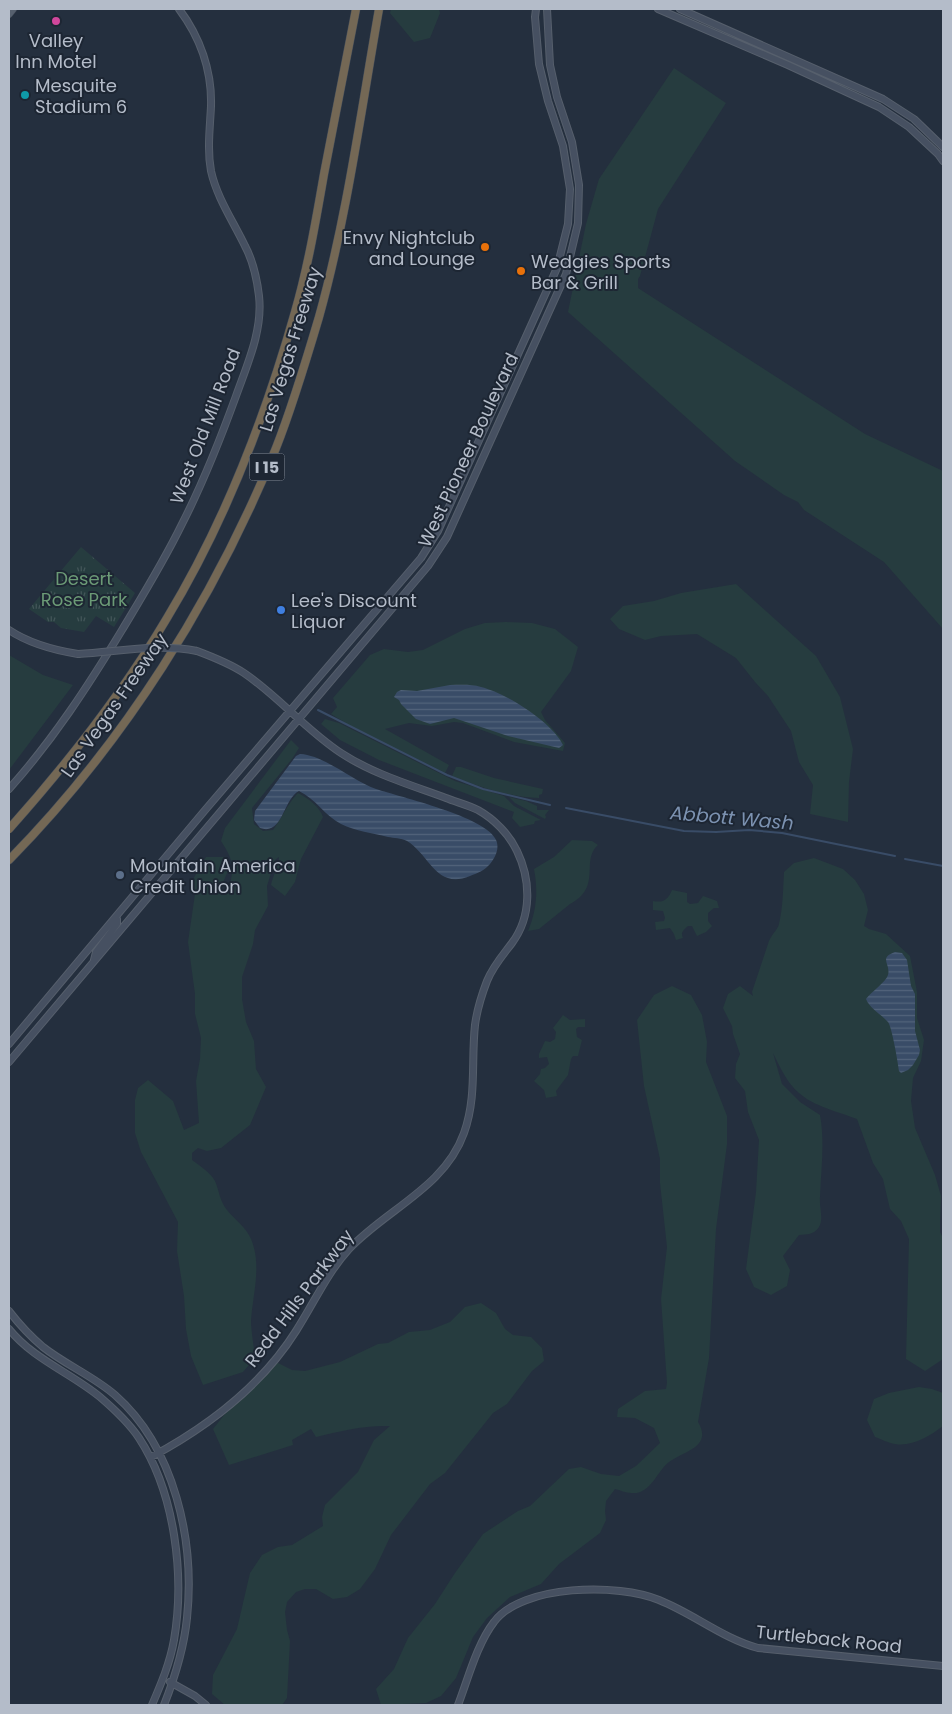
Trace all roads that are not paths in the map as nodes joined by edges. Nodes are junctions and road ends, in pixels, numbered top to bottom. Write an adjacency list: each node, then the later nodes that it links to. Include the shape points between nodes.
1 (13, 9): 9 (main road)
2 (179, 9): 15 (main road, West Old Mill Road, via 194,32 211,83 211,170 216,188 252,263 259,296 256,335 221,438 182,525 99,668 47,743)
3 (356, 9): 16 (highway, Las Vegas Freeway / I 15, via 296,310 276,375 227,501 172,609 128,680 93,729)
4 (379, 9): 17 (highway, Las Vegas Freeway / I 15, via 336,243 317,324 273,455 220,569 189,626 149,687 69,795)
5 (536, 9): 13 (main road, West Pioneer Boulevard, via 539,64 563,146 570,189 568,224 557,268 438,531 421,558)
6 (547, 9): 14 (main road, West Pioneer Boulevard, via 550,65 572,142 579,186 578,223 566,274 447,537 428,566)
7 (658, 9): 11 (main road, via 879,107 909,127)
8 (680, 9): 10 (main road, via 883,99 914,119)
9 (9, 14)
10 (943, 147)
11 (943, 161)
12 (9, 630): 13 (main road, Redd Hills Parkway, bridge, via 40,646 78,654 156,647 197,651 244,673)
13 (290, 712): 14 (main road, Redd Hills Parkway); 18 (main road, West Pioneer Boulevard)
14 (299, 720): 19 (main road, West Pioneer Boulevard); 24 (main road, Redd Hills Parkway, via 341,753 376,772 479,811 500,826 517,849 526,871 527,908 514,940 488,979 479,1005 470,1112 448,1164 347,1252 325,1281 295,1333 251,1385 203,1425)
15 (9, 789)
16 (9, 829)
17 (9, 860)
18 (116, 917): 19 (main road, via 117,924 96,952); 20 (main road, West Pioneer Boulevard)
19 (94, 962): 21 (main road, West Pioneer Boulevard)
20 (9, 1044)
21 (9, 1062)
22 (9, 1311): 24 (main road, via 44,1347 116,1396 146,1430)
23 (9, 1329): 25 (main road, via 38,1356 100,1397 122,1417)
24 (160, 1452): 25 (main road, Redd Hills Parkway); 28 (main road, via 182,1521 190,1576 187,1618)
25 (151, 1457): 27 (main road, via 169,1512 178,1576 174,1642)
26 (943, 1666): 32 (main road, Turtleback Road, via 758,1648 720,1633 657,1598 587,1589 530,1598 512,1605 495,1620 483,1638)
27 (163, 1679): 28 (main road); 29 (main road)
28 (172, 1683): 30 (main road); 31 (main road)
29 (152, 1705)
30 (164, 1705)
31 (206, 1705)
32 (458, 1705)

